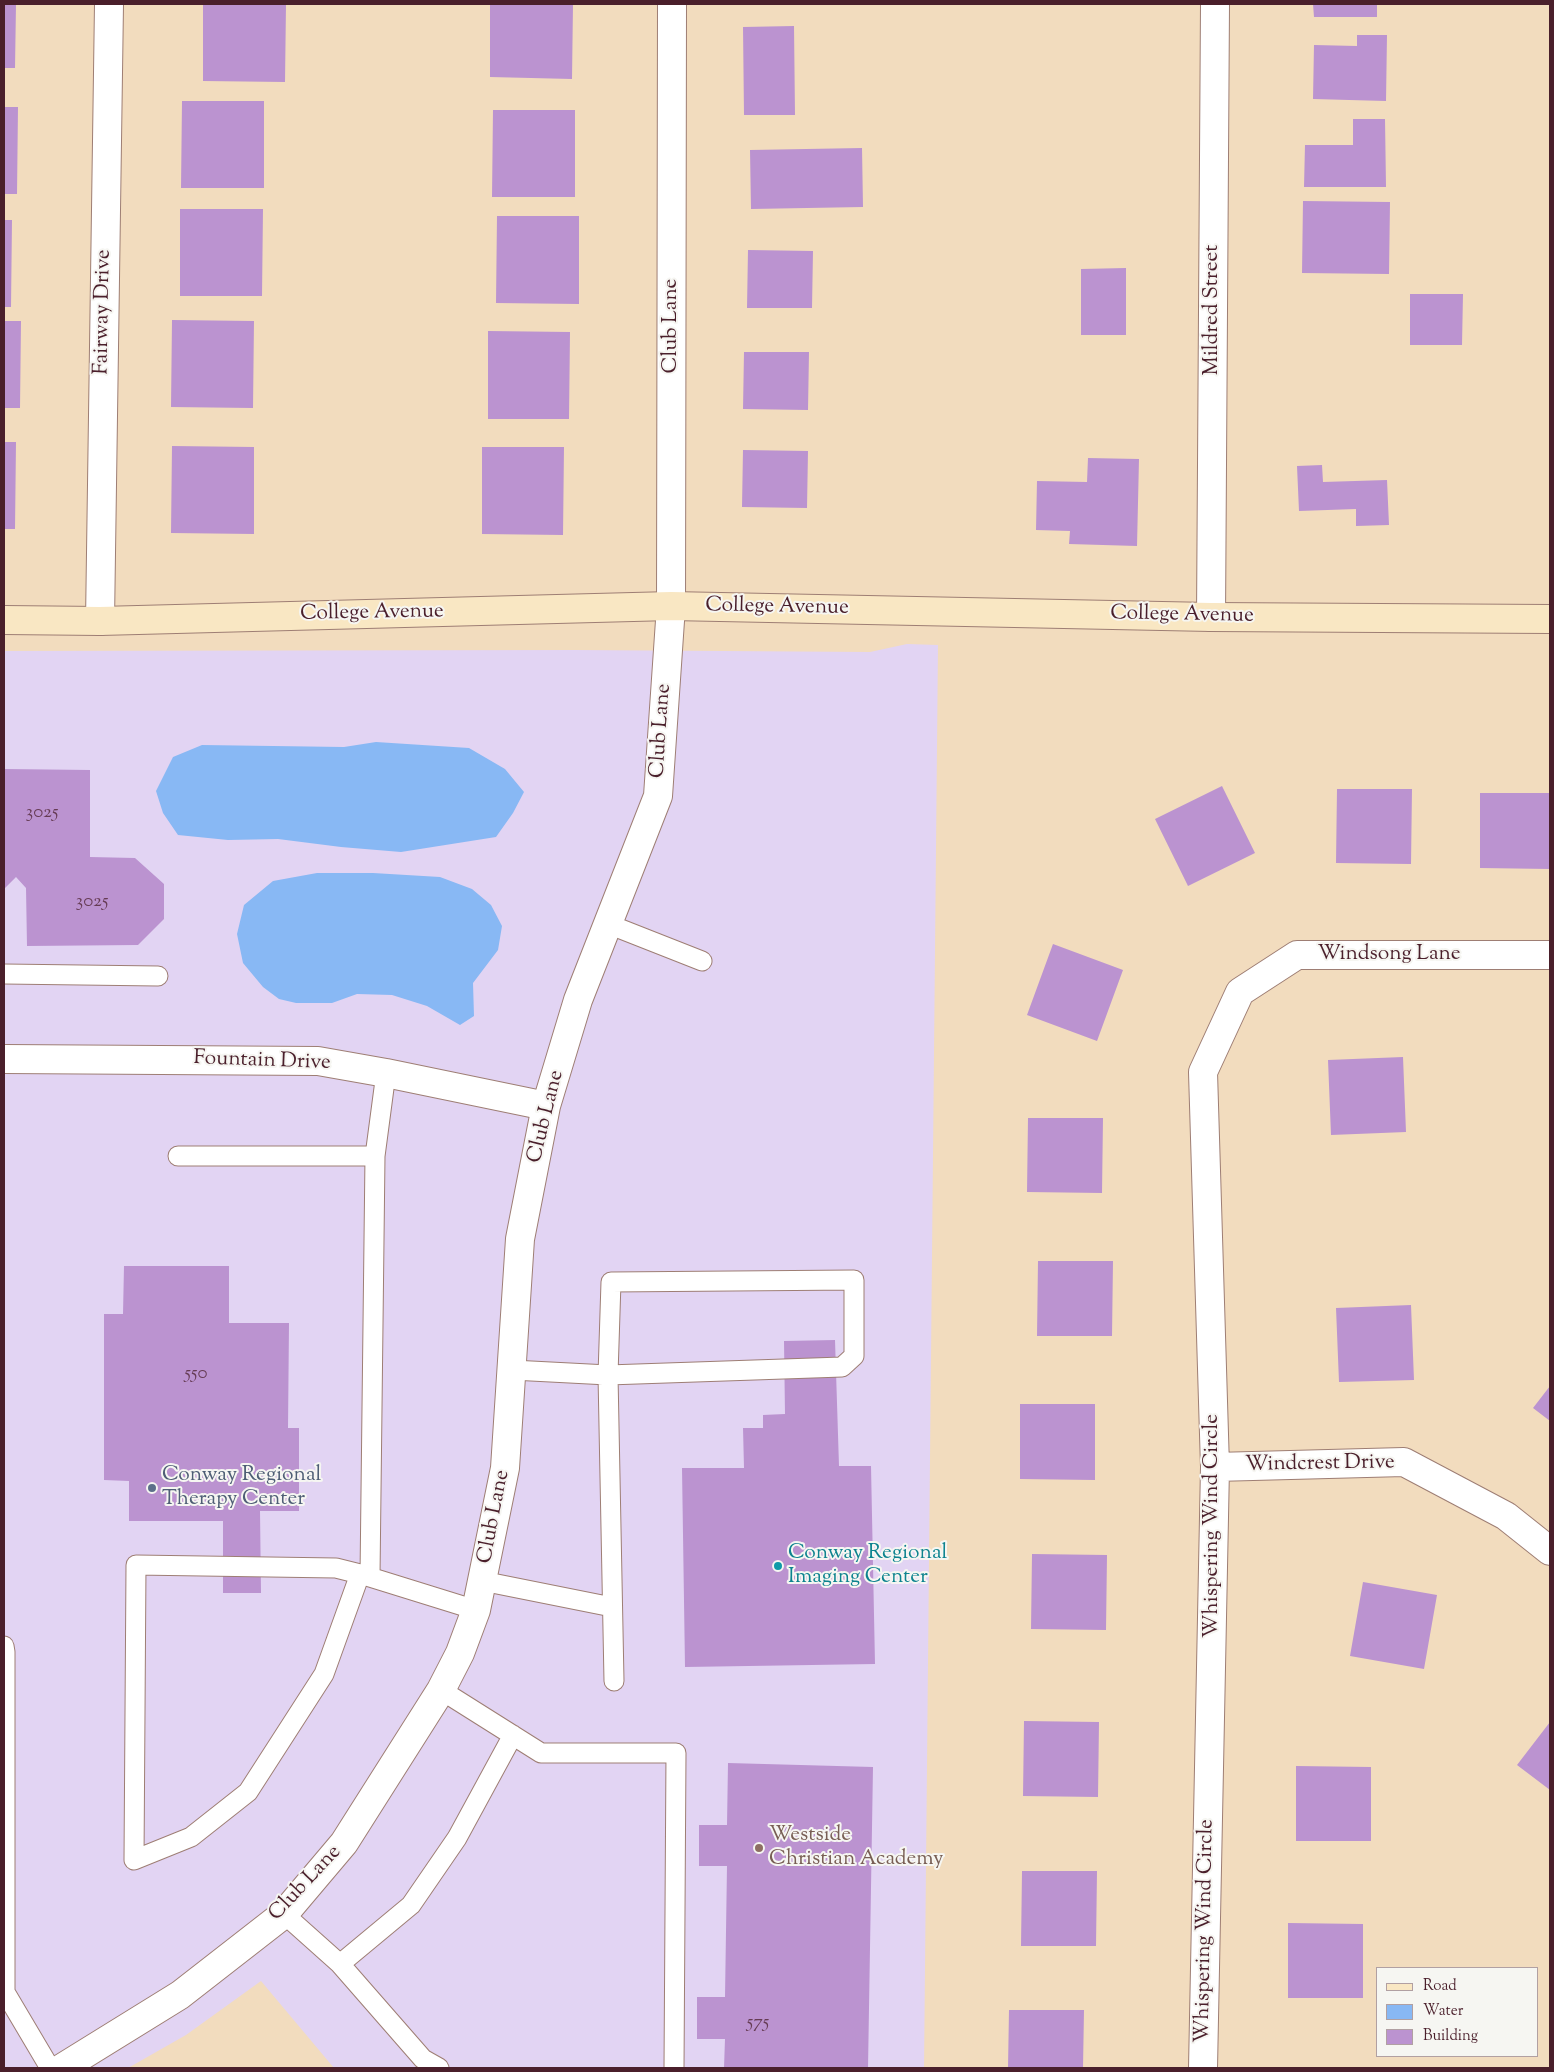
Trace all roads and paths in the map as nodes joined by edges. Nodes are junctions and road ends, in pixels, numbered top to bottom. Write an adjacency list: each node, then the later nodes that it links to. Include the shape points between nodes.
1 (109, 4): 8 (street, Fairway Drive)
2 (672, 4): 4 (street, Club Lane)
3 (1215, 4): 5 (street, Mildred Street)
4 (671, 606): 5 (street, College Avenue); 8 (street, College Avenue); 9 (street, Club Lane, via 658,796)
5 (1211, 617): 6 (street, College Avenue)
6 (1550, 619)
7 (4, 620): 8 (street, College Avenue)
8 (100, 620)
9 (608, 924): 11 (lane); 17 (street, Club Lane, via 578,1000)
10 (1550, 955): 14 (street, Windsong Lane, via 1297,955)
11 (702, 961)
12 (4, 974): 13 (lane)
13 (158, 976)
14 (1240, 992): 22 (street, Whispering Wind Circle, via 1203,1072)
15 (4, 1058): 16 (street, Fountain Drive, via 318,1061)
16 (386, 1073): 17 (street, Fountain Drive); 19 (lane)
17 (546, 1106): 20 (street, Club Lane, via 520,1239)
18 (178, 1156): 19 (lane)
19 (375, 1156): 24 (lane)
20 (512, 1370): 21 (lane); 25 (street, Club Lane, via 506,1468)
21 (608, 1375): 21 (lane, via 611,1282 854,1280 854,1356 842,1368); 26 (lane)
22 (1215, 1467): 23 (street, Windcrest Drive, via 1404,1462 1506,1516); 40 (street, Whispering Wind Circle)
23 (1550, 1551)
24 (365, 1575): 24 (lane, via 324,1674 248,1792 191,1837 134,1860 136,1565 336,1568); 27 (lane)
25 (482, 1581): 26 (lane); 27 (street, Club Lane)
26 (612, 1607): 29 (lane)
27 (476, 1610): 30 (street, Club Lane, via 460,1653)
28 (4, 1646): 32 (lane)
29 (614, 1681)
30 (441, 1690): 31 (lane); 33 (street, Club Lane, via 344,1843)
31 (513, 1735): 34 (lane, via 457,1838 410,1905); 39 (lane, via 541,1753 676,1753)
32 (4, 1912): 35 (lane)
33 (284, 1914): 34 (lane); 37 (street, Club Lane, via 180,1995)
34 (340, 1964): 38 (lane, via 423,2059)
35 (4, 1992): 36 (lane)
36 (50, 2068)
37 (62, 2068)
38 (439, 2068)
39 (674, 2068)
40 (1203, 2068)

